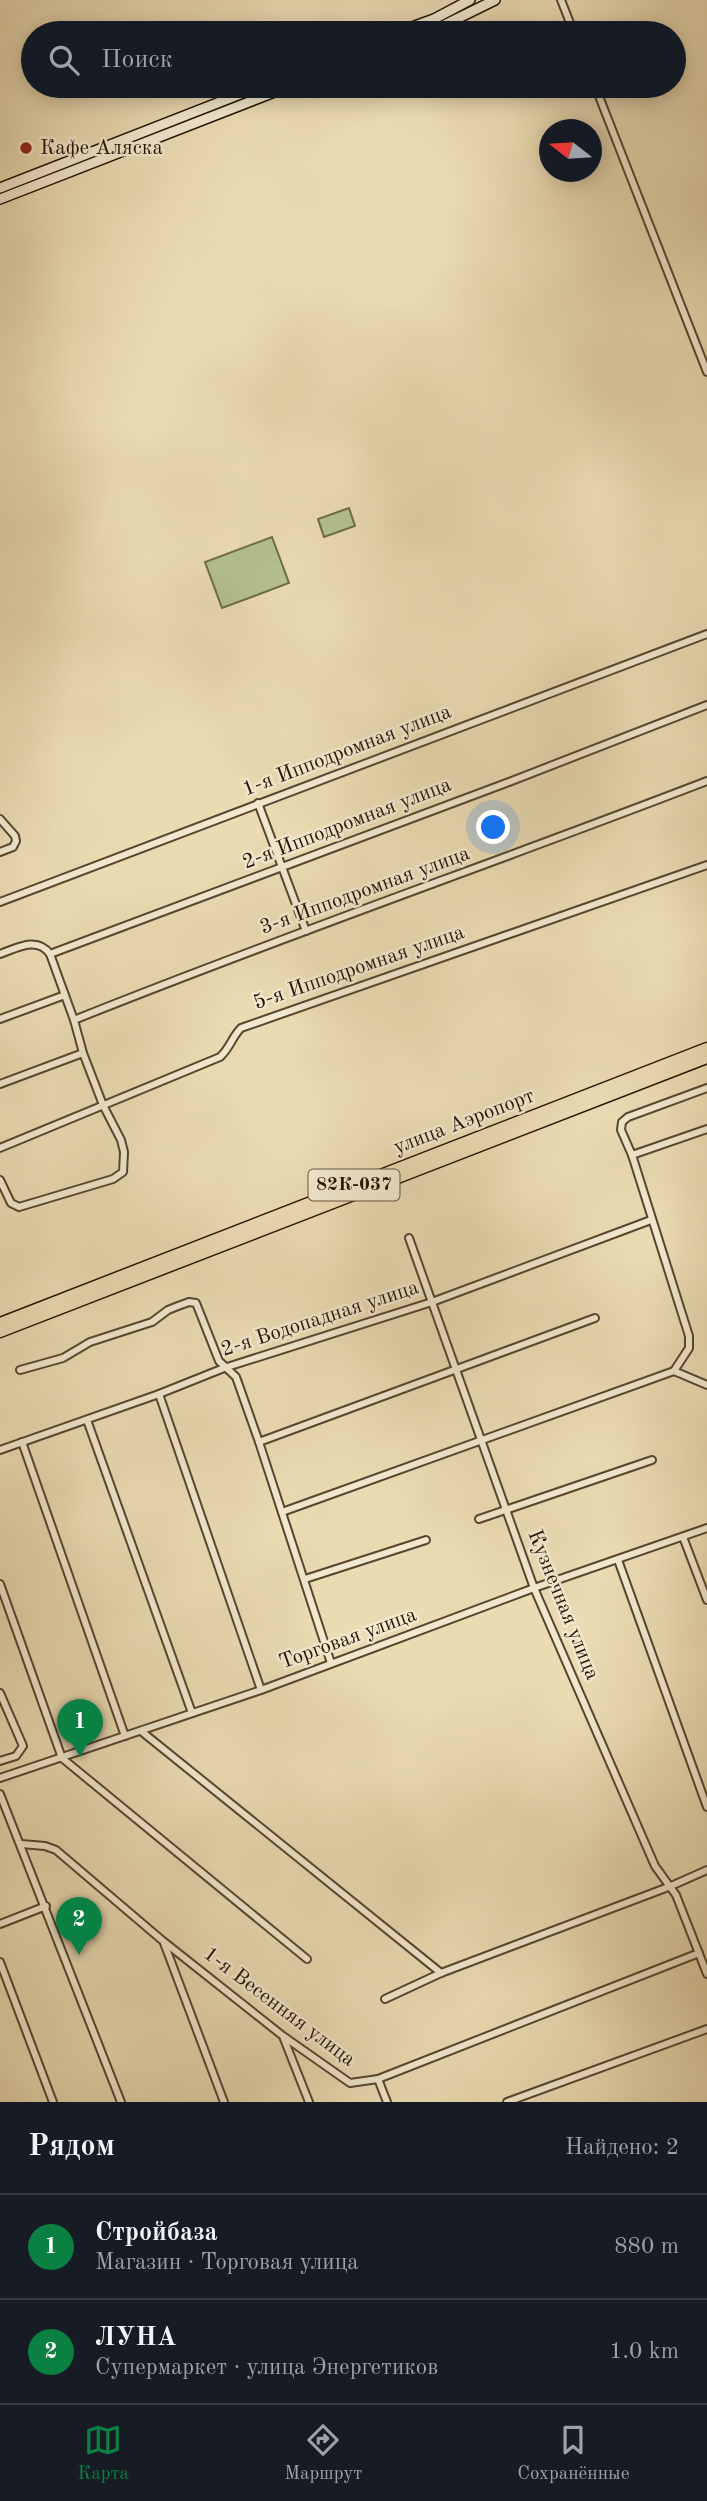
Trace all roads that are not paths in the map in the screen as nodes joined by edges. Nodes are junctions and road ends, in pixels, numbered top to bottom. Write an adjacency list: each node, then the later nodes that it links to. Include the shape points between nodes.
1 (470, 0): 4 (main road)
2 (495, 0): 5 (main road)
3 (561, 0): 6 (street)
4 (429, 21)
5 (452, 21)
6 (569, 21)
7 (230, 98): 10 (main road)
8 (259, 98): 11 (main road)
9 (600, 98): 12 (street)
10 (0, 188)
11 (0, 199)
12 (707, 372)
13 (707, 634): 16 (street, 1-я Ипподромная улица)
14 (707, 705): 20 (street, 2-я Ипподромная улица)
15 (707, 781): 22 (street, 3-я Ипподромная улица)
16 (258, 803): 20 (street); 21 (street, 1-я Ипподромная улица)
17 (0, 819): 18 (street, via 16,841)
18 (0, 852)
19 (707, 865): 33 (street, 5-я Ипподромная улица, via 241,1028 220,1057)
20 (283, 867): 22 (street); 24 (street, 2-я Ипподромная улица)
21 (0, 902)
22 (306, 931): 27 (street, 3-я Ипподромная улица)
23 (0, 954): 24 (street, via 27,944 44,946)
24 (50, 954): 25 (street)
25 (65, 995): 26 (street); 27 (street)
26 (0, 1019)
27 (74, 1020): 29 (street)
28 (707, 1048): 42 (main road, улица Аэропорт / 82К-037)
29 (83, 1053): 31 (street); 33 (street)
30 (707, 1058): 43 (main road, улица Аэропорт)
31 (0, 1084)
32 (707, 1088): 36 (street, via 622,1122)
33 (103, 1105): 35 (street, 5-я Ипподромная улица); 37 (street, via 124,1152 120,1177 19,1207 11,1203)
34 (707, 1129): 36 (street)
35 (0, 1148)
36 (632, 1155): 38 (street)
37 (0, 1180)
38 (651, 1220): 40 (street, 2-я Водопадная улица); 47 (street, via 689,1336 689,1348)
39 (410, 1238): 40 (street, Кузнечная улица)
40 (432, 1302): 44 (street, 2-я Водопадная улица); 45 (street, Кузнечная улица)
41 (595, 1318): 45 (street)
42 (0, 1323)
43 (0, 1332)
44 (224, 1368): 46 (street, via 200,1309 189,1302 152,1322 90,1342 63,1358); 49 (street, 2-я Водопадная улица); 53 (street, via 236,1377)
45 (457, 1369): 51 (street, Кузнечная улица); 53 (street)
46 (20, 1370)
47 (674, 1371): 48 (street); 51 (street)
48 (707, 1385)
49 (159, 1394): 50 (street, 2-я Водопадная улица); 68 (street)
50 (87, 1420): 52 (street, 2-я Водопадная улица); 70 (street)
51 (482, 1441): 56 (street); 57 (street, Кузнечная улица)
52 (22, 1442): 54 (street, 2-я Водопадная улица); 72 (street)
53 (259, 1442): 56 (street)
54 (0, 1450)
55 (652, 1460): 57 (street)
56 (282, 1511): 63 (street)
57 (507, 1511): 58 (street); 65 (street, Кузнечная улица)
58 (479, 1519)
59 (707, 1528): 60 (street, Торговая улица)
60 (684, 1537): 62 (street, Торговая улица); 66 (street)
61 (426, 1540): 63 (street)
62 (618, 1560): 65 (street, Торговая улица); 77 (street)
63 (305, 1579): 67 (street)
64 (0, 1584): 73 (street)
65 (534, 1588): 67 (street, Торговая улица); 80 (street, Кузнечная улица, via 655,1866)
66 (707, 1601)
67 (331, 1663): 68 (street, Торговая улица)
68 (261, 1689): 70 (street, Торговая улица)
69 (0, 1693): 74 (street, via 23,1746 16,1756)
70 (192, 1713): 71 (street, Торговая улица)
71 (141, 1731): 72 (street, Торговая улица); 87 (street)
72 (125, 1736): 73 (street, Торговая улица)
73 (62, 1758): 75 (street, Торговая улица); 85 (street)
74 (0, 1761)
75 (0, 1779)
76 (0, 1794): 78 (street)
77 (707, 1807)
78 (21, 1844): 81 (street); 83 (street, 1-я Весенняя улица, via 56,1850)
79 (707, 1870): 80 (street)
80 (671, 1886): 84 (street, Кузнечная улица); 87 (street)
81 (46, 1906): 82 (street); 94 (street)
82 (0, 1924)
83 (163, 1941): 91 (street, 1-я Весенняя улица); 95 (street)
84 (699, 1953): 88 (street, Кузнечная улица); 92 (street, 1-я Весенняя улица)
85 (307, 1959)
86 (0, 1962): 93 (street)
87 (441, 1973): 89 (street)
88 (707, 1974)
89 (385, 1998)
90 (707, 2029): 98 (street)
91 (283, 2036): 92 (street, 1-я Весенняя улица, via 341,2078 361,2083); 96 (street)
92 (378, 2079): 97 (street)
93 (53, 2102)
94 (121, 2102)
95 (224, 2102)
96 (309, 2102)
97 (387, 2102)
98 (507, 2102)

